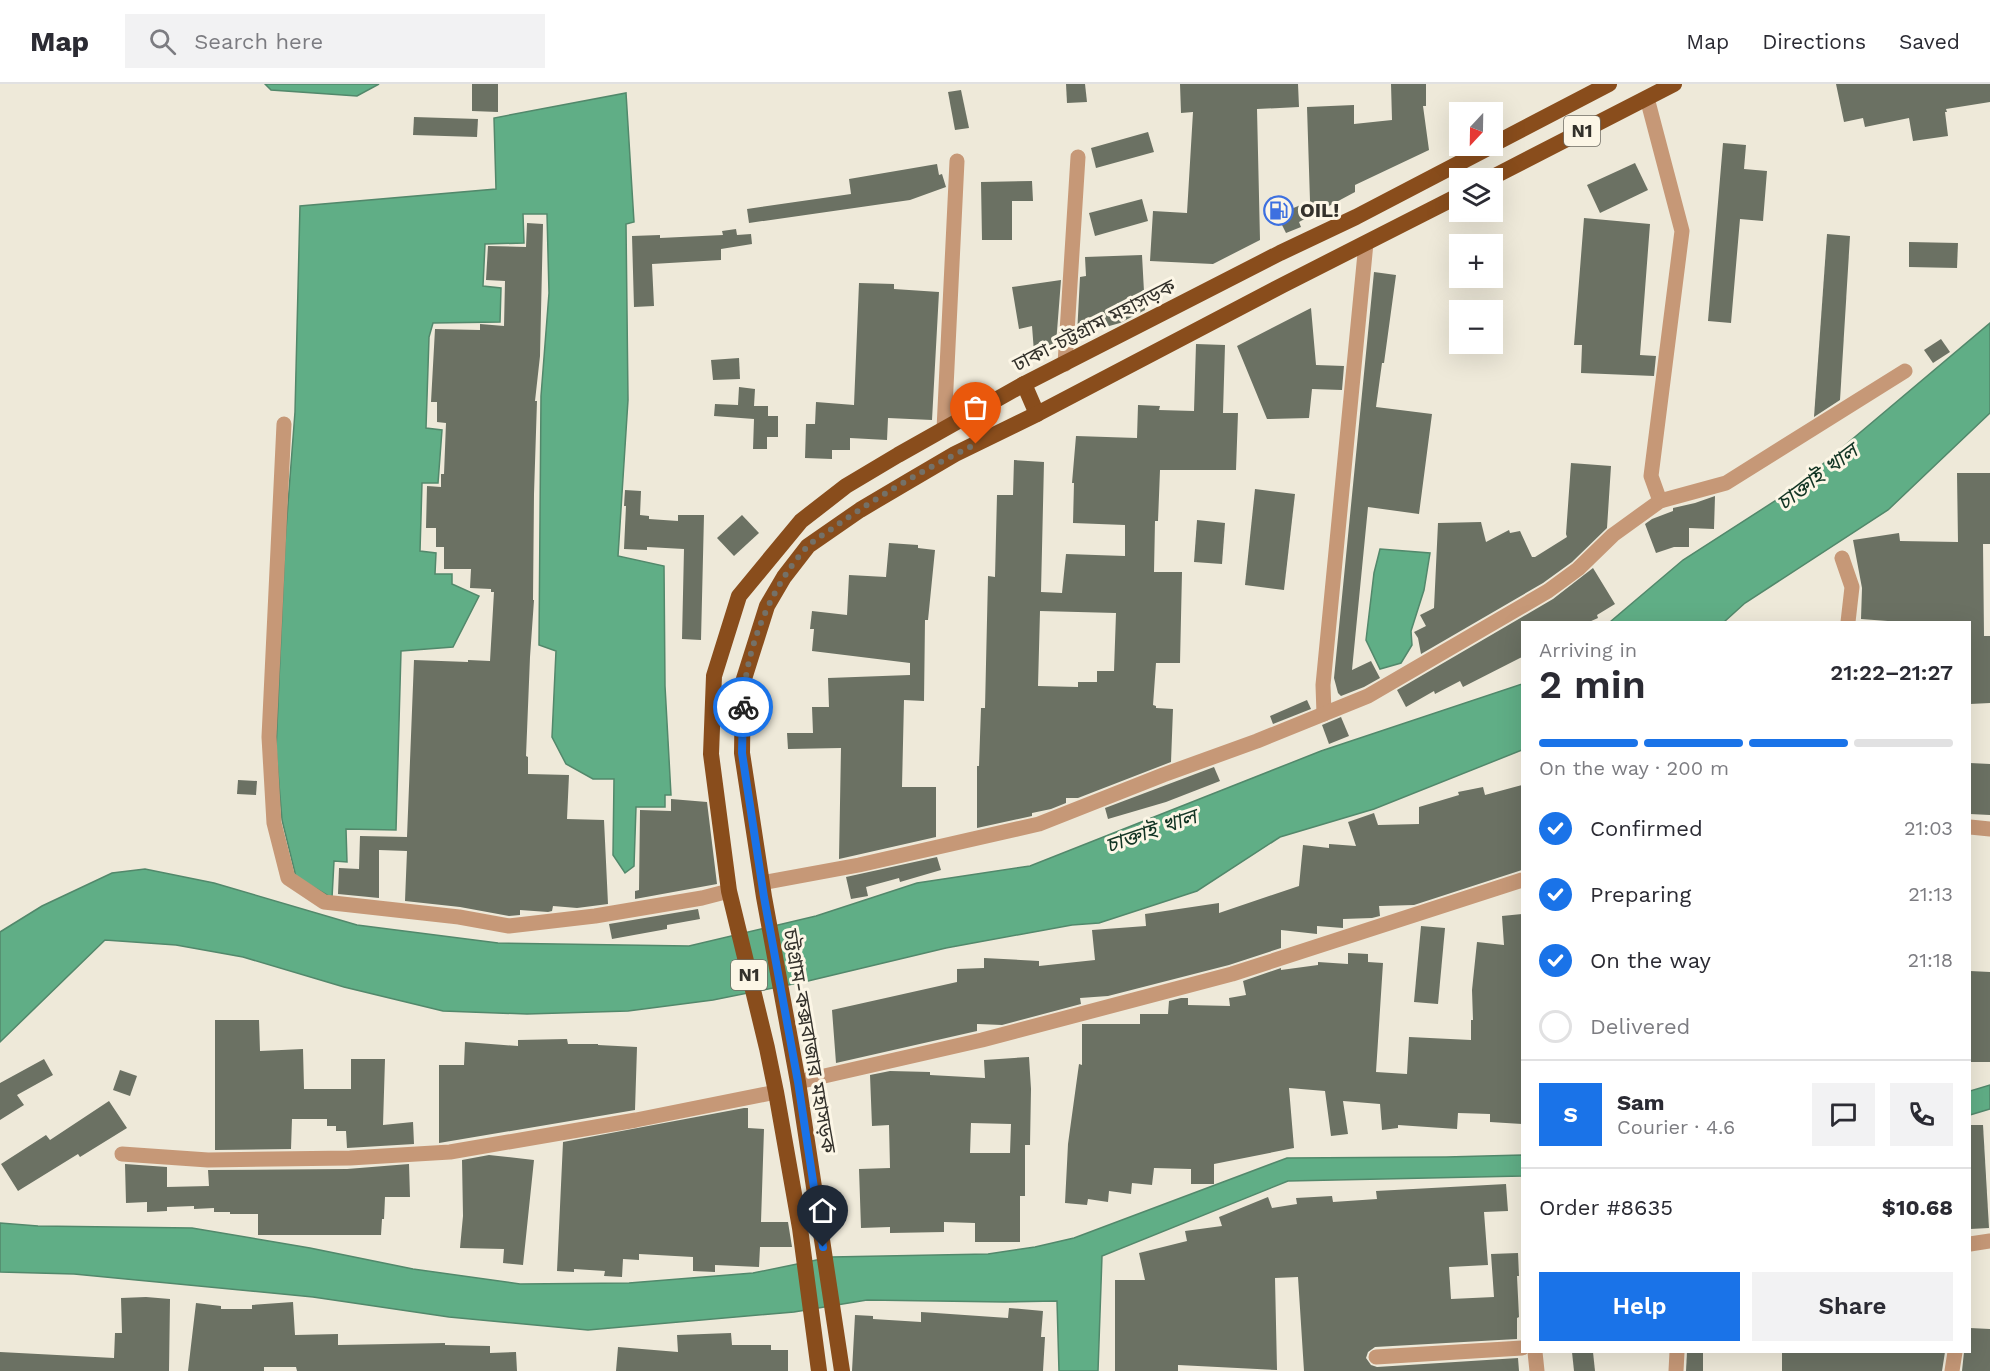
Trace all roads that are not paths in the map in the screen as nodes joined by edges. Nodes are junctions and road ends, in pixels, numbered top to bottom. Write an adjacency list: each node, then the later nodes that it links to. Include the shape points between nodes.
1 (1609, 84): 4 (highway, ঢাকা-চট্টগ্রাম মহাসড়ক / N1)
2 (1674, 84): 3 (highway, N1)
3 (1647, 98): 8 (highway, N1); 17 (street, via 1682,231 1651,476)
4 (1503, 139)
5 (1471, 156): 11 (highway, ঢাকা-চট্টগ্রাম মহাসড়ক / N1)
6 (1078, 157): 11 (street)
7 (957, 161): 16 (street)
8 (1503, 172)
9 (1449, 201): 10 (highway, N1)
10 (1366, 243): 14 (highway, N1); 20 (street, via 1323,685)
11 (1065, 364): 13 (highway, ঢাকা-চট্টগ্রাম মহাসড়ক / N1)
12 (1905, 371): 17 (street, via 1726,483)
13 (1024, 384): 14 (highway); 16 (highway, ঢাকা-চট্টগ্রাম মহাসড়ক / N1)
14 (1037, 414): 24 (highway, N1, via 955,454 816,540 766,606 743,682 742,741)
15 (284, 424): 25 (street, via 269,737 274,823 288,878 324,902 509,926)
16 (944, 429): 25 (highway, ঢাকা-চট্টগ্রাম মহাসড়ক / N1, via 846,486 801,520 739,596 714,676 711,754)
17 (1660, 501): 20 (street, via 1548,591 1368,696)
18 (1842, 558): 19 (street, via 1852,586)
19 (1848, 621)
20 (1324, 714): 24 (street, via 1039,824)
21 (1971, 827): 22 (street)
22 (1990, 829)
23 (1521, 880): 26 (street, via 1232,974 982,1040)
24 (763, 890): 26 (highway, চট্টগ্রাম-কক্সবাজার মহাসড়ক / N1)
25 (730, 896): 27 (highway, N1)
26 (798, 1082): 36 (highway, চট্টগ্রাম-কক্সবাজার মহাসড়ক / N1)
27 (776, 1092): 28 (street, via 450,1152 208,1160); 37 (highway, N1, via 800,1228)
28 (122, 1154)
29 (1990, 1241): 30 (street)
30 (1971, 1244)
31 (1521, 1348): 35 (street)
32 (1535, 1353): 38 (street)
33 (1677, 1353): 39 (street)
34 (1955, 1353): 40 (street)
35 (1376, 1357)
36 (841, 1363)
37 (817, 1364)
38 (1537, 1371)
39 (1676, 1371)
40 (1952, 1371)

